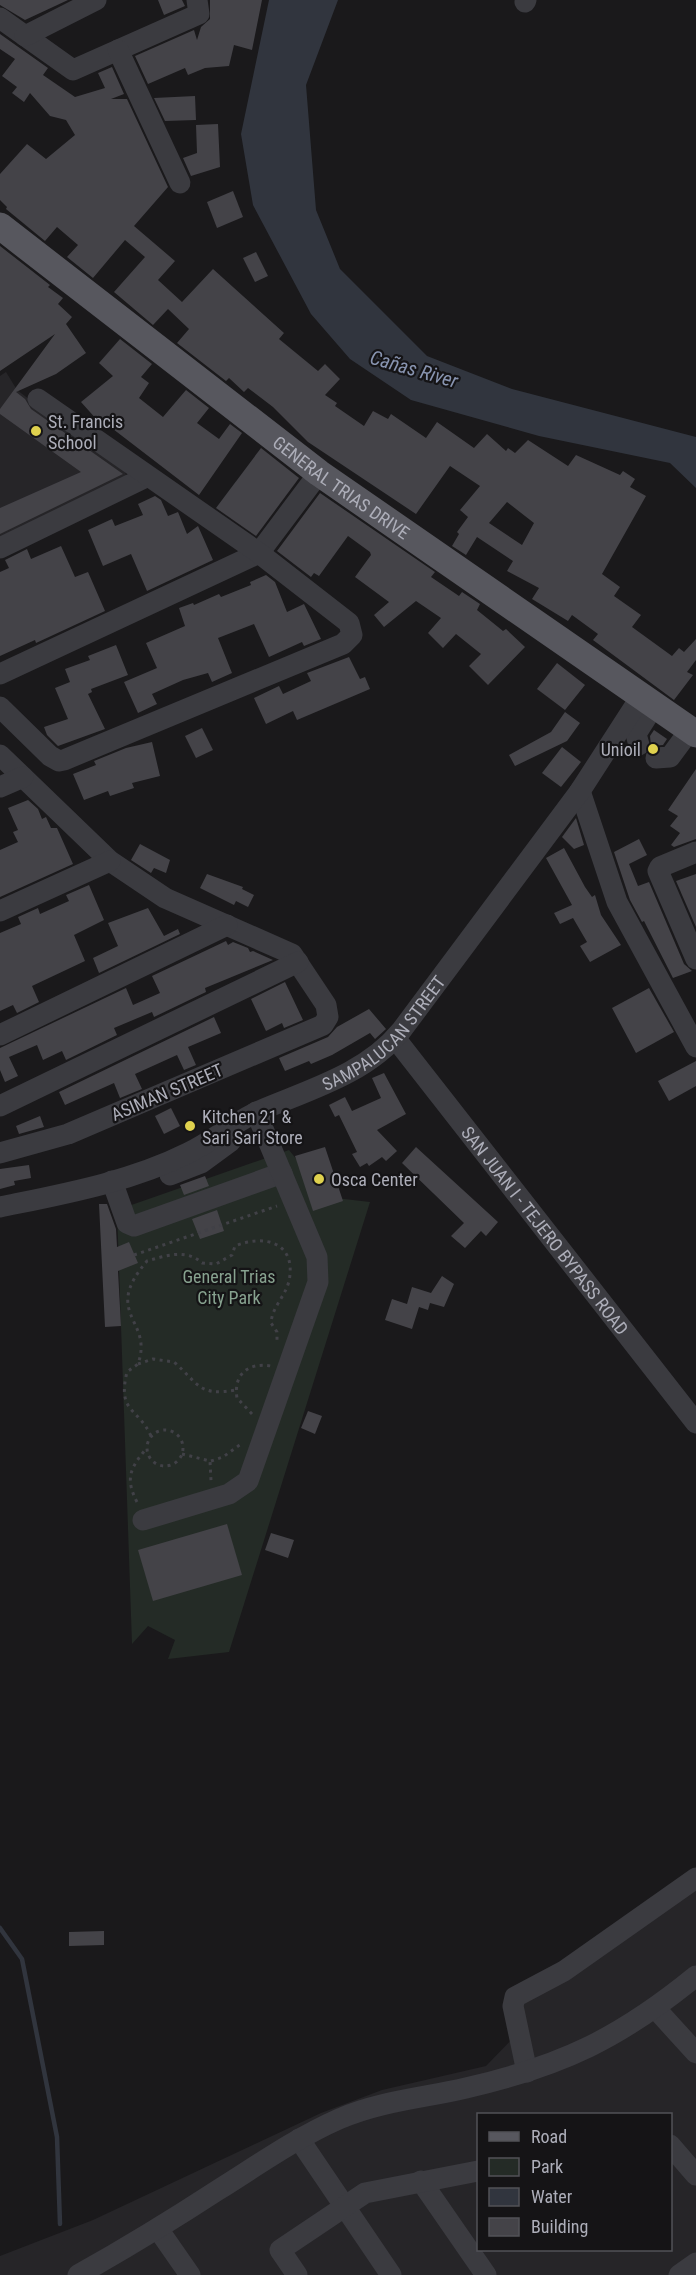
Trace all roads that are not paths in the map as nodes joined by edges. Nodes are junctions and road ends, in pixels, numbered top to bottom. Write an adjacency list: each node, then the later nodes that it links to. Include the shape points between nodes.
1 (96, 0): 4 (street)
2 (197, 0): 5 (street, via 199,14)
3 (0, 18): 4 (street)
4 (25, 36): 5 (street, via 72,70)
5 (118, 50): 6 (street)
6 (180, 183)
7 (0, 226): 9 (main road, GENERAL TRIAS DRIVE)
8 (38, 399): 10 (street)
9 (319, 473): 12 (street); 14 (main road, GENERAL TRIAS DRIVE)
10 (146, 477): 11 (street); 12 (street)
11 (0, 548)
12 (259, 554): 13 (street); 15 (street, via 349,623 350,640 59,761)
13 (0, 674)
14 (648, 700): 16 (main road, GENERAL TRIAS DRIVE); 17 (street, SAMPALUCAN STREET)
15 (0, 707)
16 (693, 732): 17 (street, via 670,757)
17 (638, 741): 21 (street, SAMPALUCAN STREET)
18 (0, 755): 19 (street)
19 (23, 777): 20 (street); 23 (street)
20 (0, 787)
21 (580, 791): 29 (street, SAMPALUCAN STREET); 30 (street, via 617,903)
22 (696, 852): 26 (street, via 660,867 658,872)
23 (110, 861): 24 (street); 25 (street, via 165,898)
24 (0, 911)
25 (227, 925): 27 (street, via 286,950); 28 (street)
26 (696, 959)
27 (298, 962): 31 (street); 33 (street, ASIMAN STREET, via 326,1005 328,1017 322,1025 68,1134)
28 (0, 1035)
29 (395, 1038): 32 (street, SAMPALUCAN STREET, via 367,1062); 37 (street, SAN JUAN I - TEJERO BYPASS ROAD)
30 (696, 1047)
31 (0, 1106)
32 (258, 1116): 34 (street); 35 (street, SAMPALUCAN STREET, via 188,1153)
33 (0, 1153)
34 (282, 1173): 35 (street, via 134,1226 127,1223); 38 (street, via 317,1257 318,1282 248,1481 229,1494)
35 (112, 1180): 36 (street, SAMPALUCAN STREET)
36 (0, 1207)
37 (696, 1423)
38 (147, 1518)
39 (696, 1878): 43 (street, via 564,1971 515,1997 513,2006)
40 (696, 1976): 41 (street)
41 (656, 2009): 42 (street); 43 (street, via 590,2049)
42 (696, 2053)
43 (527, 2072): 44 (street, via 465,2089 379,2105 340,2118)
44 (299, 2139): 49 (street); 50 (street)
45 (672, 2147): 47 (street)
46 (477, 2171): 48 (street)
47 (696, 2175)
48 (421, 2181): 49 (street, via 365,2193); 56 (street)
49 (346, 2208): 54 (street, via 280,2250); 55 (street)
50 (158, 2229): 52 (street); 53 (street)
51 (696, 2263): 57 (street)
52 (78, 2275)
53 (190, 2275)
54 (297, 2275)
55 (391, 2275)
56 (486, 2275)
57 (679, 2275)

